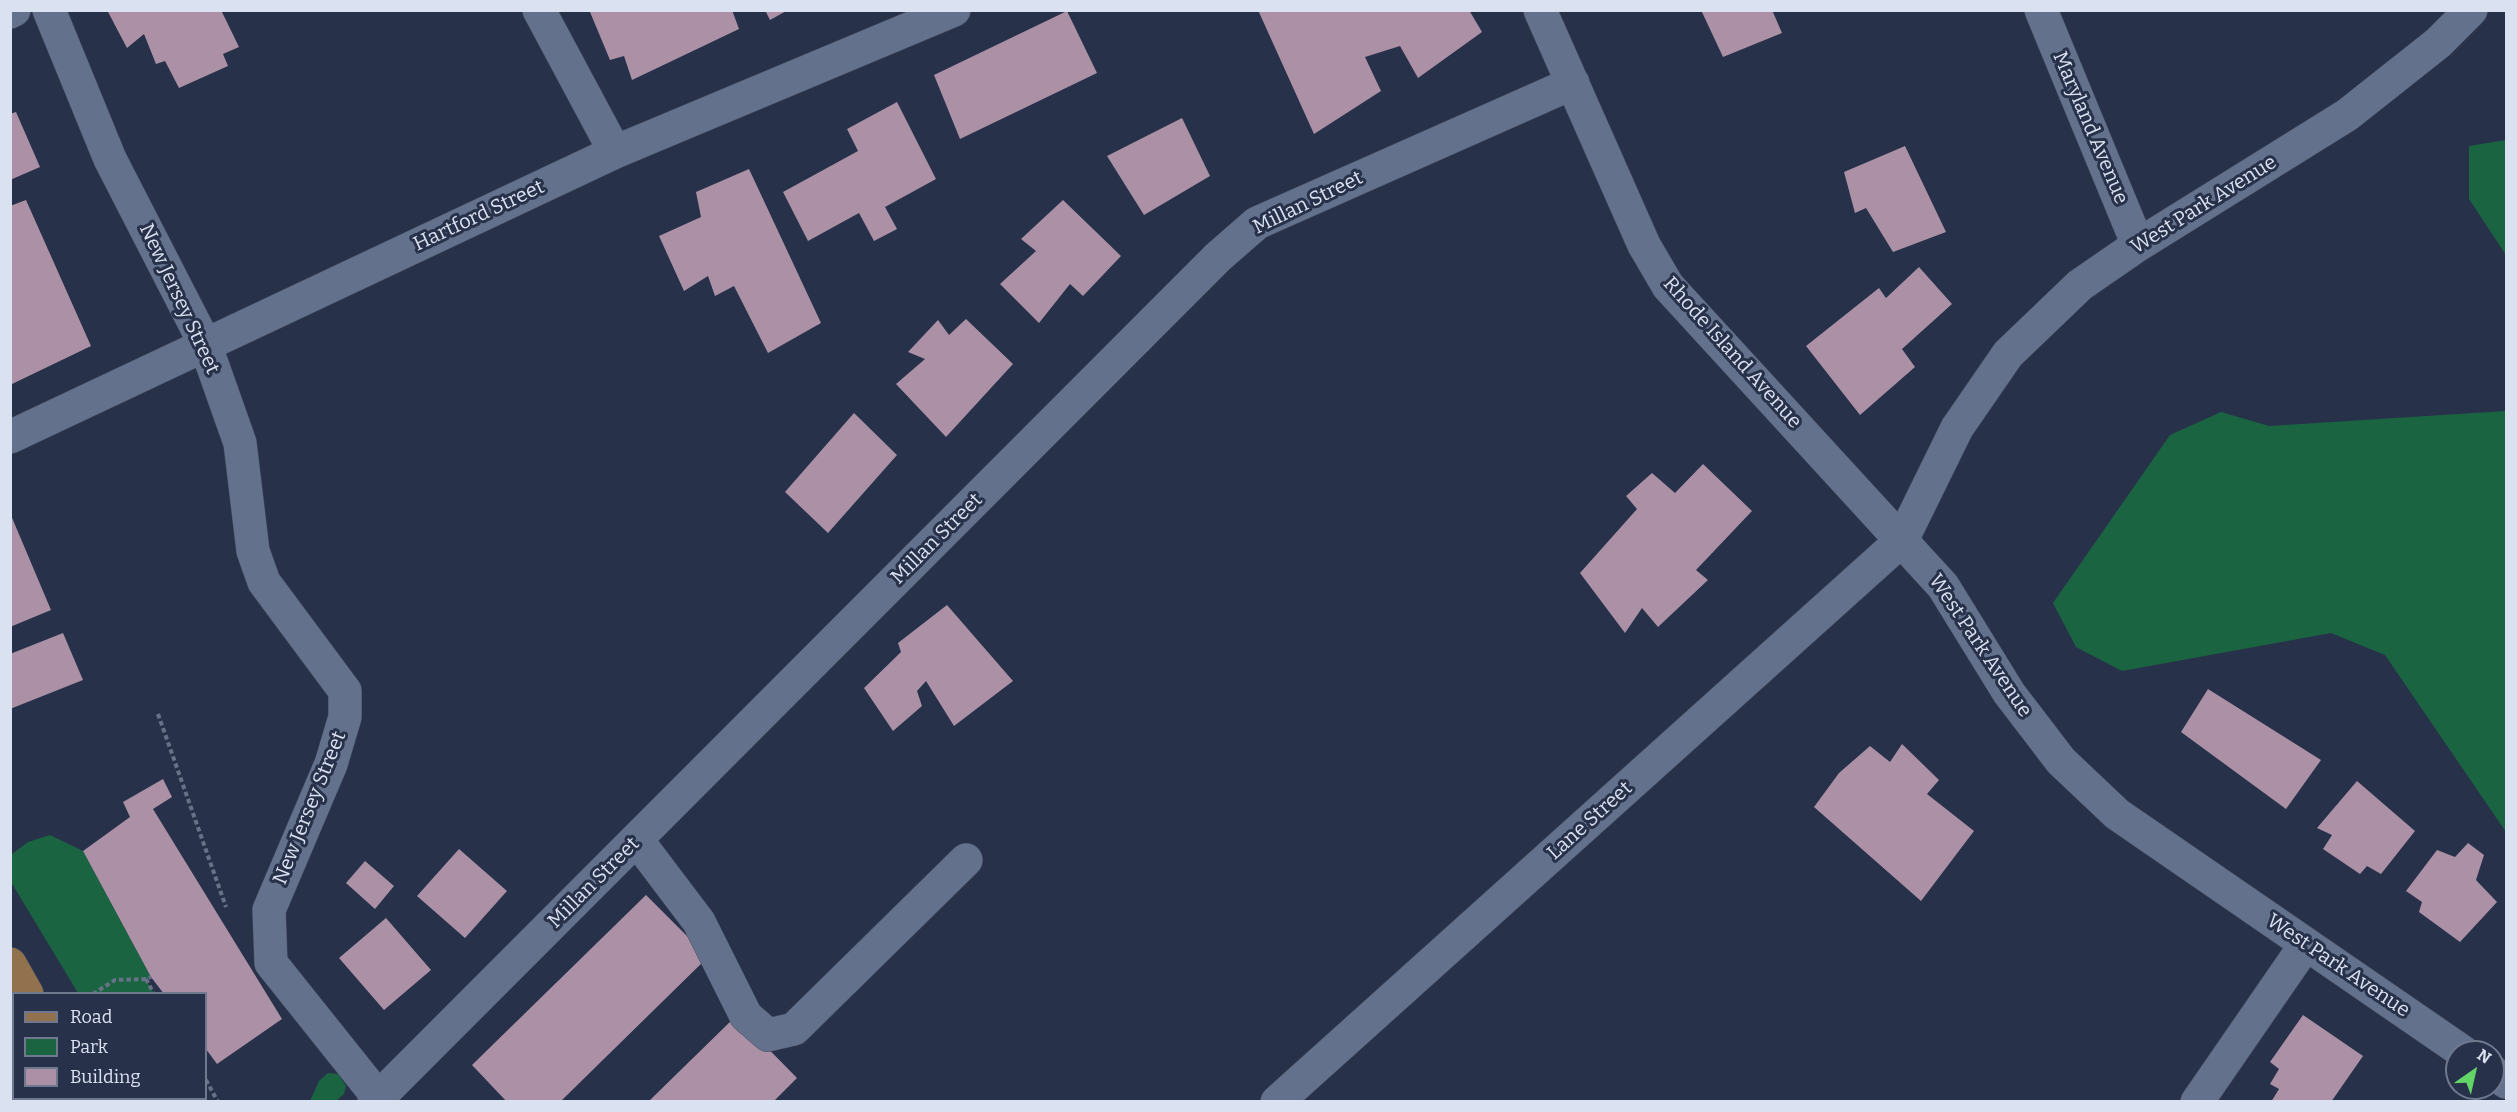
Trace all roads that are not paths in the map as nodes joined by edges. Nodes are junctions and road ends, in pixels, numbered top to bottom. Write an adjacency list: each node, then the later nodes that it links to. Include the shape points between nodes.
1 (49, 10): 10 (street, New Jersey Street, via 110,159)
2 (539, 10): 8 (street)
3 (954, 10): 8 (street, Hartford Street)
4 (1540, 10): 7 (street, Rhode Island Avenue)
5 (2041, 10): 9 (street, Maryland Avenue)
6 (2471, 10): 9 (street, West Park Avenue, via 2438,43 2348,115)
7 (1573, 84): 12 (street, Rhode Island Avenue, via 1644,245 1668,286); 13 (street, Millan Street, via 1257,223 1218,257)
8 (615, 152): 10 (street, Hartford Street)
9 (2138, 245): 12 (street, West Park Avenue, via 2080,285 2008,354 1957,428)
10 (205, 344): 11 (street, Hartford Street); 17 (street, New Jersey Street, via 240,443 253,551 264,582 345,691 345,717 330,764 269,910 272,963)
11 (10, 437)
12 (1902, 540): 15 (street, West Park Avenue, via 1943,586 2009,693 2061,761 2117,814); 18 (street, Lane Street)
13 (636, 840): 14 (street, via 699,922 746,1016 768,1035 794,1029); 17 (street, Millan Street)
14 (966, 860)
15 (2306, 944): 16 (street, West Park Avenue); 19 (street)
16 (2446, 1040)
17 (378, 1100)
18 (1277, 1101)
19 (2197, 1101)

